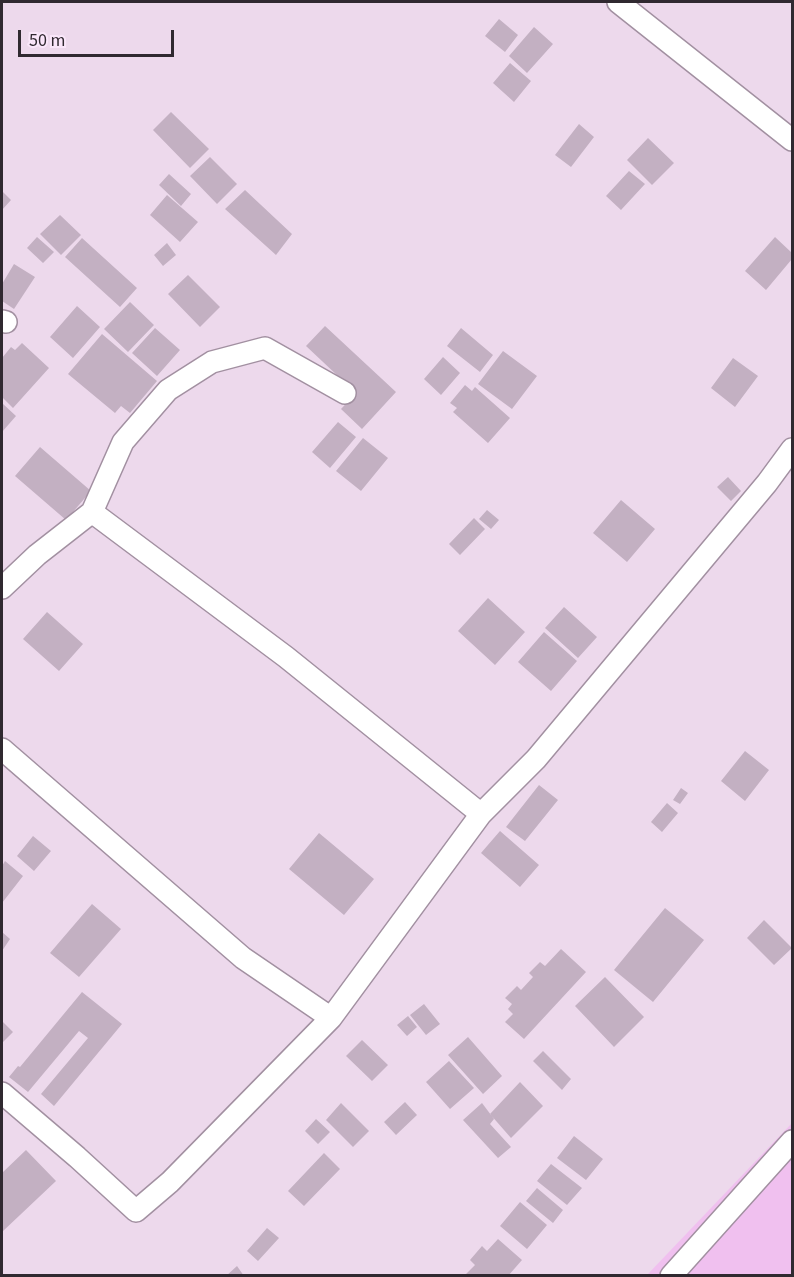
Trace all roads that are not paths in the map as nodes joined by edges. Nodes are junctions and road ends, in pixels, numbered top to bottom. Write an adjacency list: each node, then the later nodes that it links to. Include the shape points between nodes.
1 (618, 2): 2 (street)
2 (792, 140)
3 (345, 393): 5 (street, via 265,348 212,362 168,390 123,442)
4 (792, 449): 8 (street, via 536,759)
5 (92, 512): 6 (street); 8 (street, via 286,657)
6 (2, 588)
7 (2, 749): 9 (street, via 243,958)
8 (481, 814): 9 (street)
9 (331, 1018): 10 (street, via 170,1182 136,1211)
10 (2, 1093)
11 (792, 1142): 12 (street)
12 (671, 1275)

